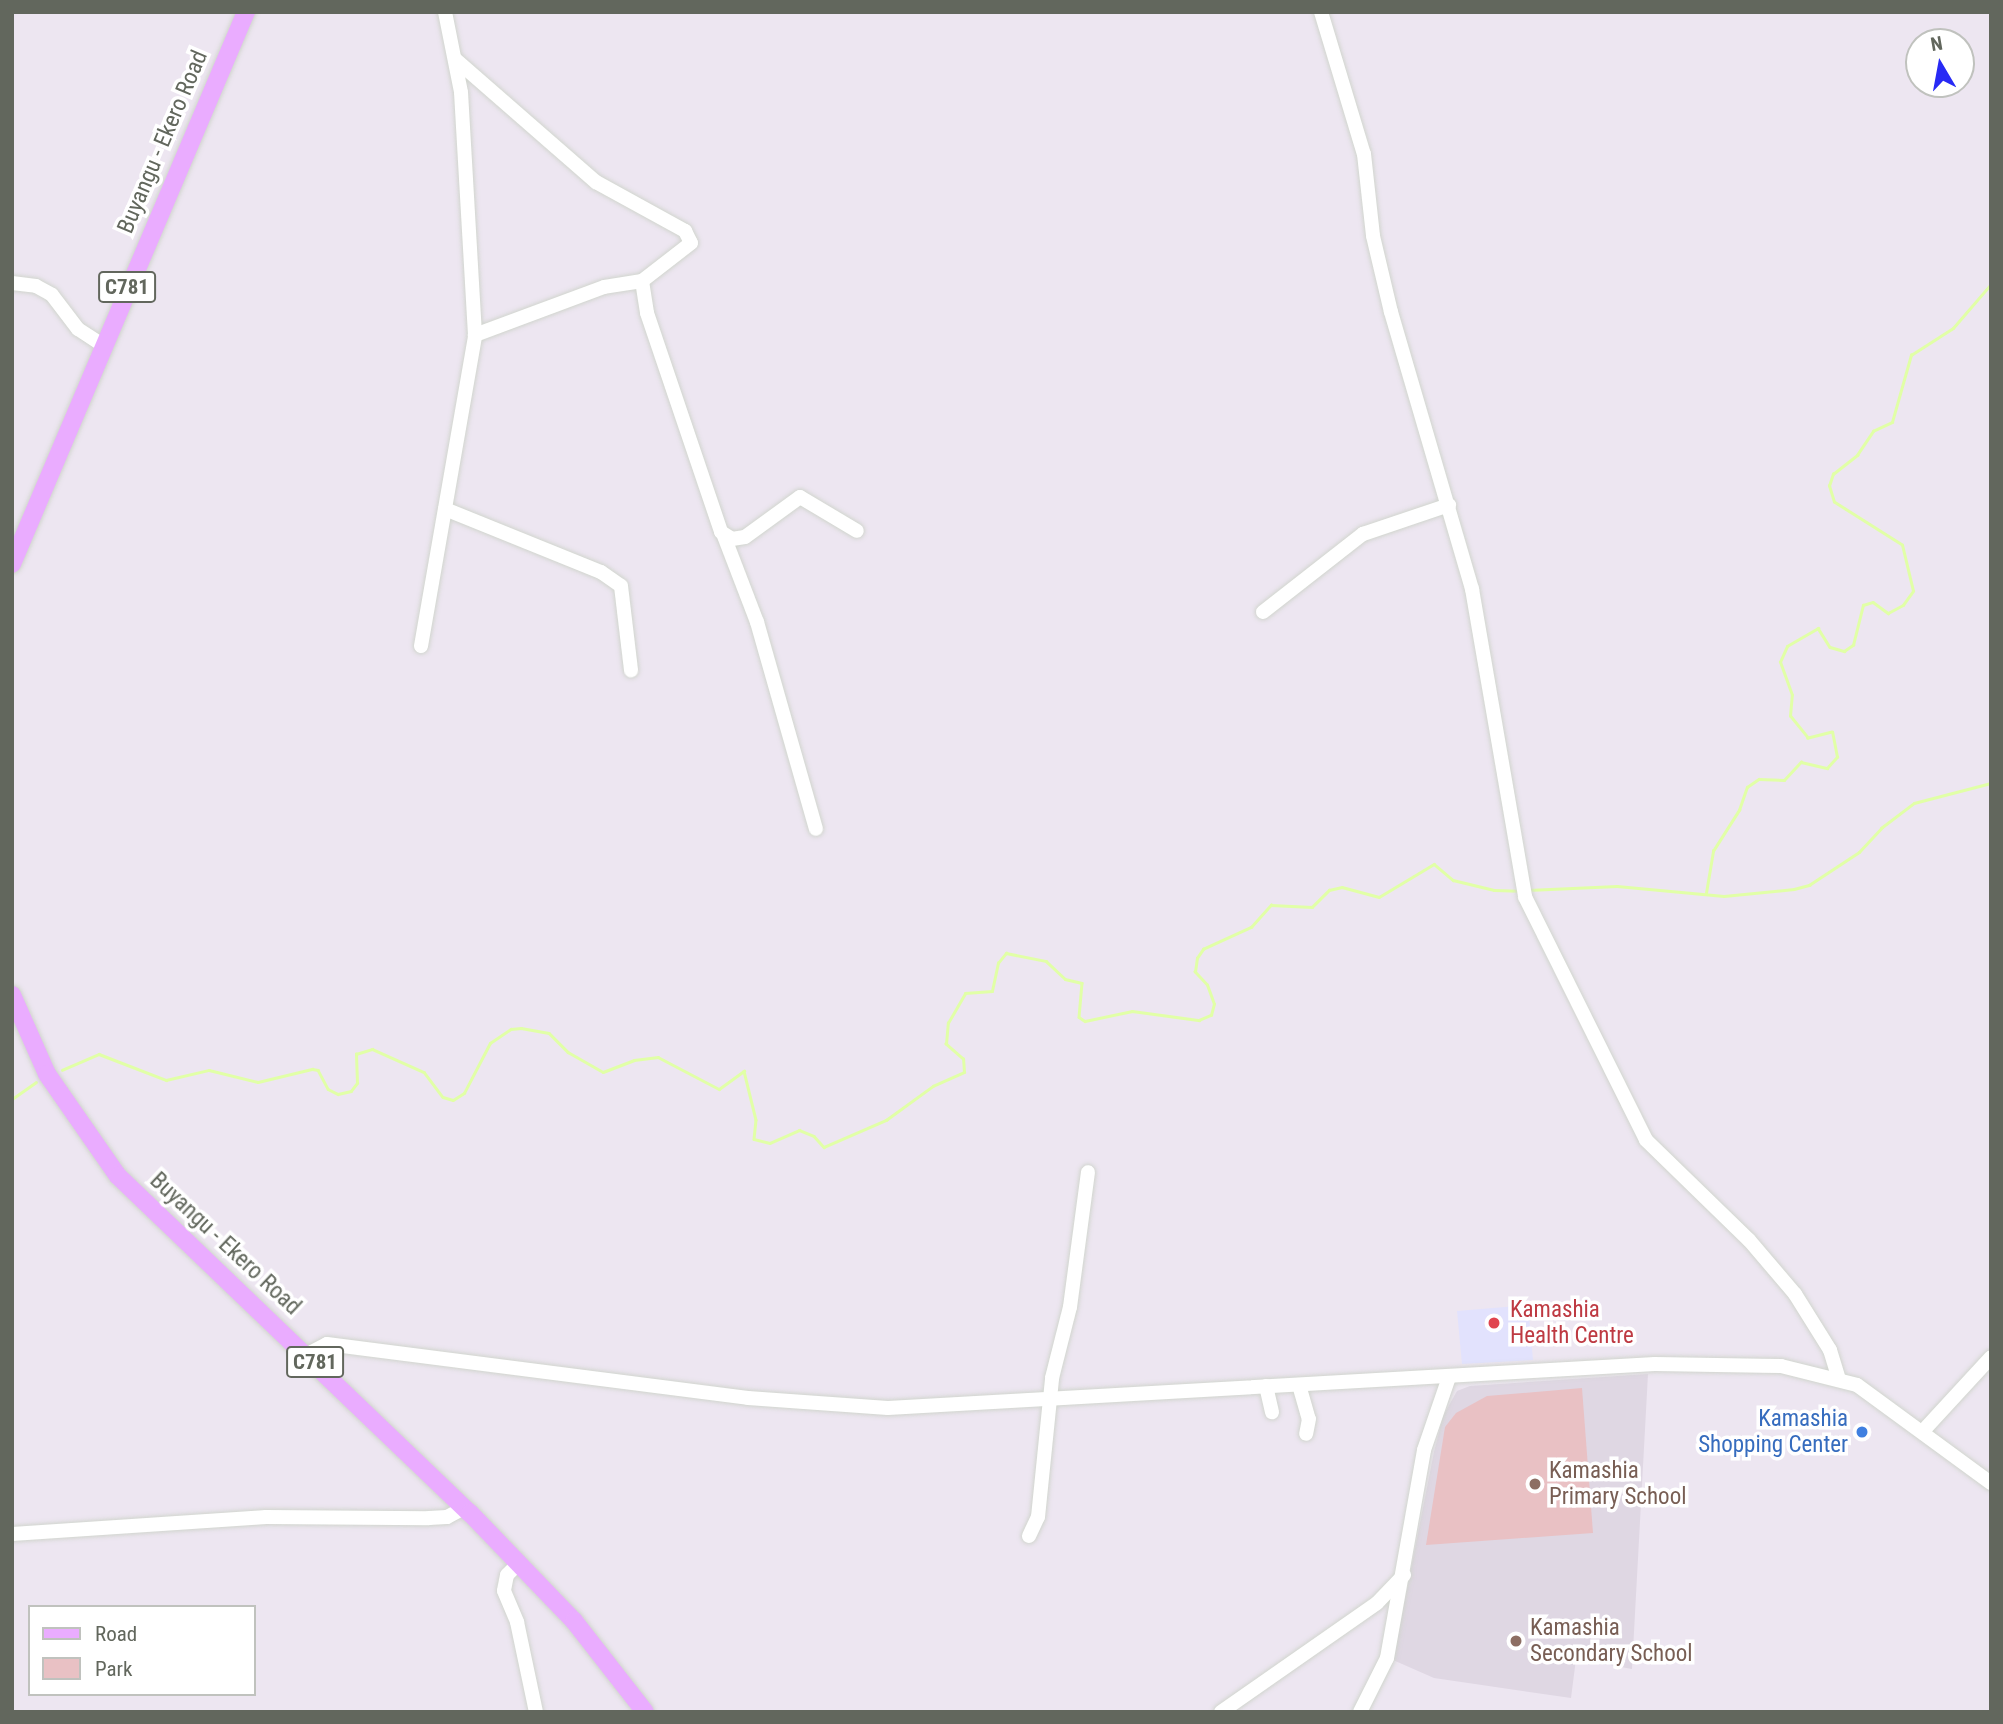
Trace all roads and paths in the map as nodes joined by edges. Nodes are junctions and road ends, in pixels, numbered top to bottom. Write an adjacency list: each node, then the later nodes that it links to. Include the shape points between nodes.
1 (246, 12): 8 (main road, Buyangu - Ekero Road / C781)
2 (444, 12): 4 (street)
3 (1321, 12): 9 (street, via 1364,155 1373,236 1388,300)
4 (456, 60): 5 (street, via 596,182 689,234 686,249); 7 (street, via 467,166)
5 (642, 281): 7 (street, via 604,287); 12 (street, via 647,313 690,453)
6 (12, 283): 8 (street, via 36,286 52,295 78,329)
7 (475, 335): 10 (street)
8 (103, 345): 13 (main road, Buyangu - Ekero Road / C781)
9 (1449, 505): 14 (street, via 1363,534); 23 (street, via 1472,589 1523,890 1646,1140 1749,1240 1796,1294 1830,1350)
10 (445, 509): 15 (street); 16 (street, via 601,572 621,586)
11 (857, 531): 12 (street, via 800,497 745,537)
12 (724, 536): 17 (street, via 757,622)
13 (12, 564)
14 (1264, 612)
15 (421, 646)
16 (631, 670)
17 (816, 829)
18 (12, 995): 20 (main road, Buyangu - Ekero Road / C781, via 47,1074 103,1158 194,1253)
19 (1088, 1172): 26 (street, via 1070,1307)
20 (307, 1354): 26 (street, via 327,1344 849,1407); 31 (main road, Buyangu - Ekero Road / C781)
21 (1991, 1357): 28 (street)
22 (1449, 1377): 23 (street, via 1701,1363 1781,1366); 24 (street); 35 (street, via 1424,1450)
23 (1838, 1377): 28 (street, via 1880,1399)
24 (1299, 1385): 25 (street); 29 (street, via 1309,1419)
25 (1266, 1386): 26 (street); 27 (street)
26 (1050, 1398): 33 (street, via 1038,1517)
27 (1272, 1412)
28 (1923, 1431): 30 (street)
29 (1307, 1434)
30 (1991, 1483)
31 (464, 1508): 32 (street, via 447,1517 266,1517); 34 (main road, Buyangu - Ekero Road / C781)
32 (12, 1534)
33 (1029, 1536)
34 (519, 1563): 36 (street, via 508,1575 504,1591 517,1622); 37 (main road, Buyangu - Ekero Road / C781, via 574,1621)
35 (1405, 1574): 38 (street, via 1377,1603); 39 (street, via 1387,1658)
36 (536, 1712)
37 (646, 1712)
38 (1221, 1712)
39 (1360, 1712)

